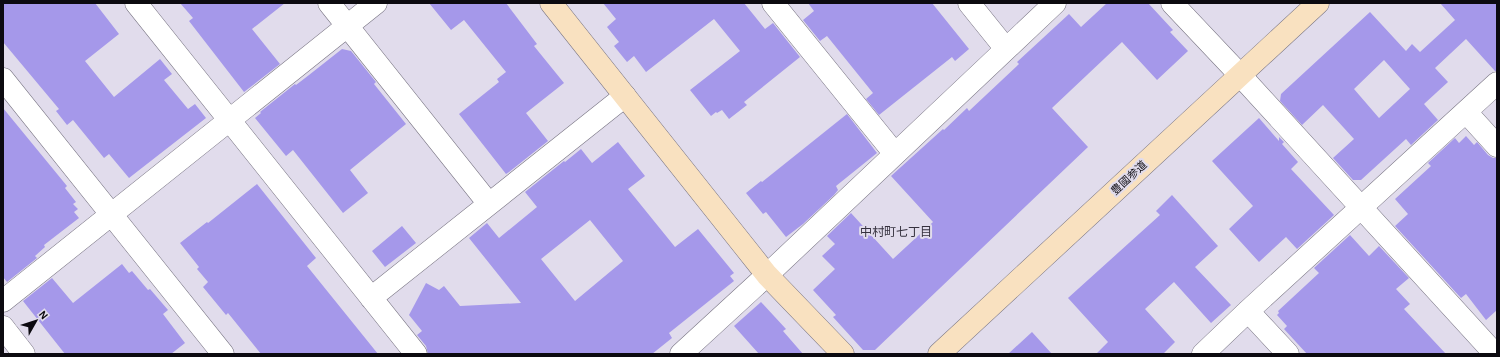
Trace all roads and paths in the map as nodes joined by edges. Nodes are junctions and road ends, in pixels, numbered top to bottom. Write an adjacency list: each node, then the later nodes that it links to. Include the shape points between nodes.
1 (136, 3): 17 (street)
2 (329, 3): 10 (street)
3 (376, 3): 10 (street)
4 (551, 3): 15 (street)
5 (772, 3): 19 (street)
6 (969, 3): 11 (street)
7 (1055, 3): 11 (street)
8 (1172, 3): 12 (street)
9 (1318, 3): 12 (street, 豊國参道)
10 (348, 26): 17 (street); 20 (street)
11 (1006, 49): 19 (street)
12 (1240, 75): 21 (street); 33 (street, 豊國参道)
13 (3, 79): 22 (street)
14 (1497, 83): 16 (street)
15 (625, 96): 20 (street); 23 (street)
16 (1466, 112): 18 (street); 21 (street)
17 (229, 120): 22 (street); 24 (street)
18 (1497, 146)
19 (895, 154): 23 (street)
20 (489, 204): 24 (street)
21 (1361, 207): 26 (street); 36 (street)
22 (111, 214): 25 (street); 29 (street)
23 (767, 276): 31 (street); 32 (street)
24 (371, 298): 30 (street)
25 (3, 301)
26 (1248, 311): 34 (street); 35 (street)
27 (3, 327): 28 (street)
28 (24, 354)
29 (223, 354)
30 (416, 354)
31 (682, 354)
32 (843, 354)
33 (939, 354)
34 (1202, 354)
35 (1288, 354)
36 (1495, 354)

